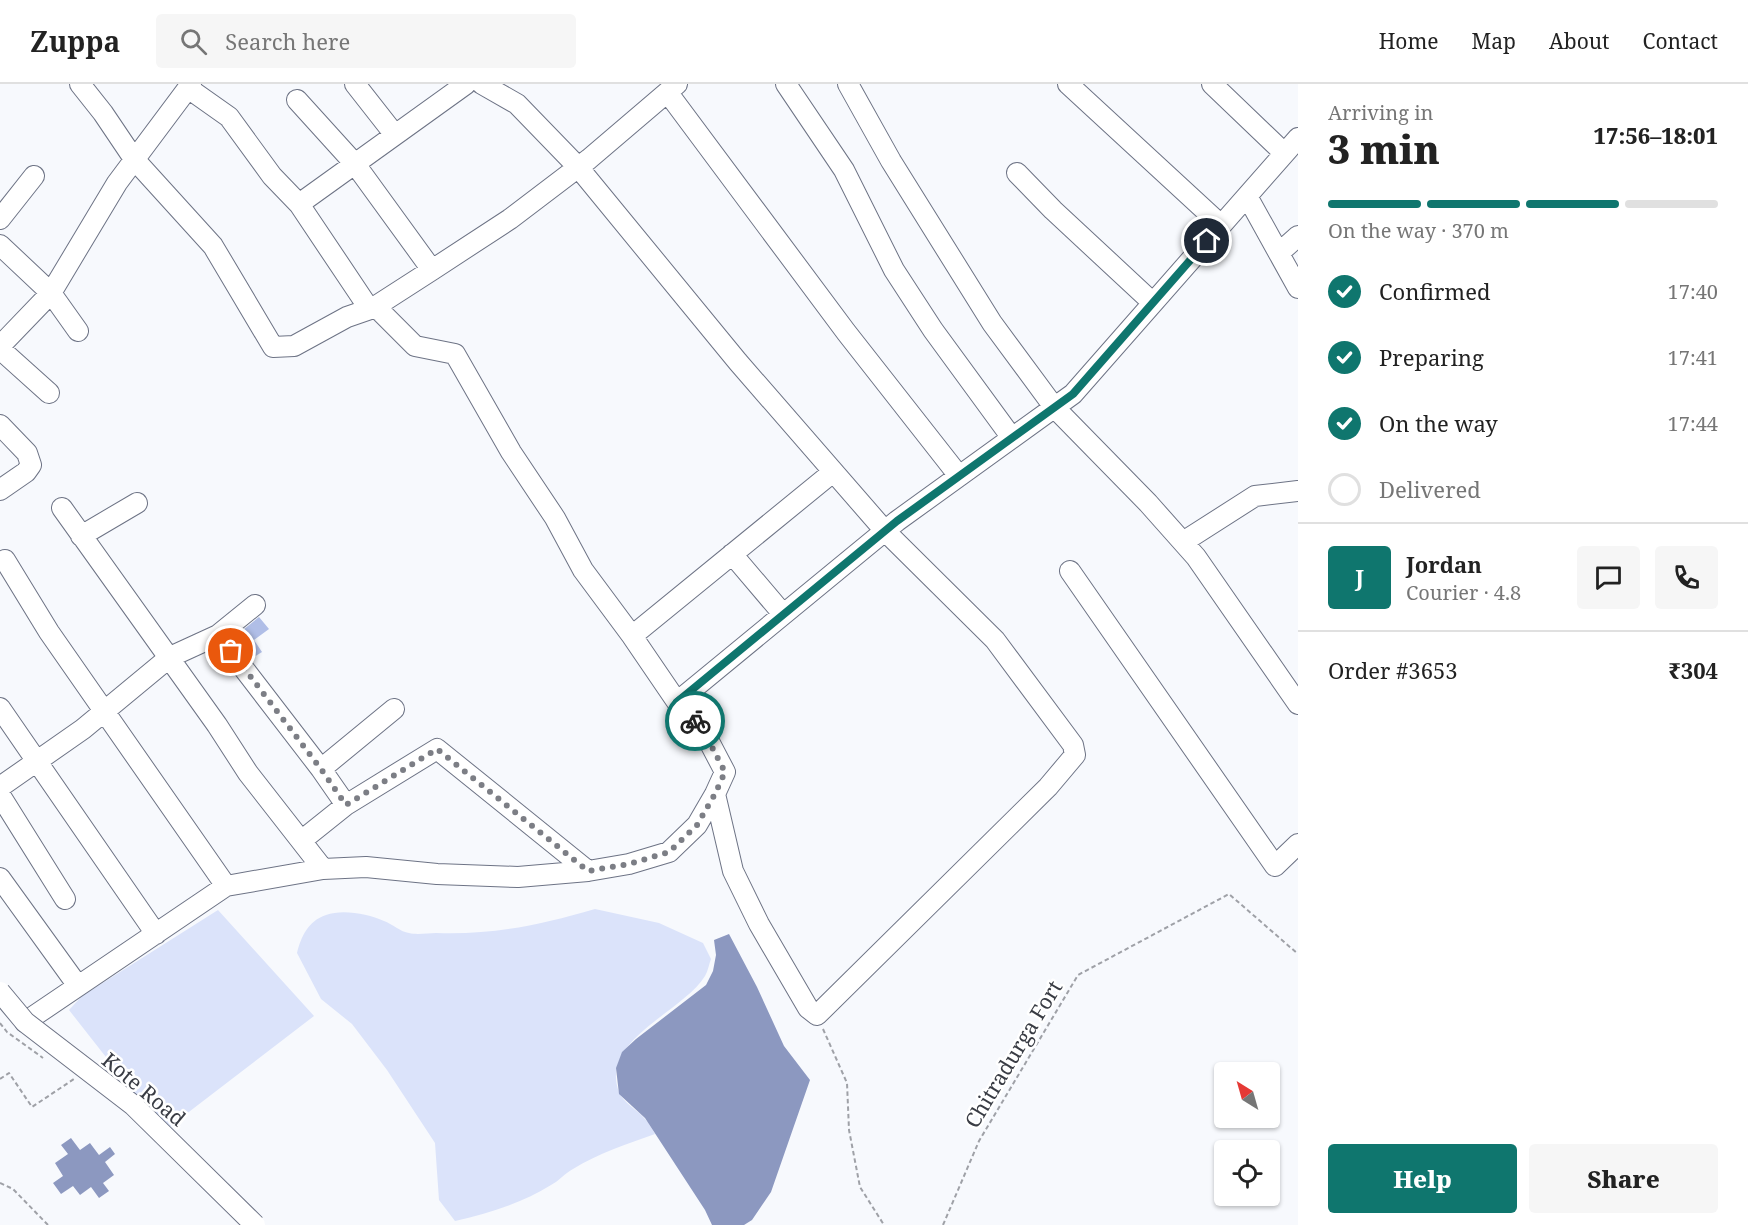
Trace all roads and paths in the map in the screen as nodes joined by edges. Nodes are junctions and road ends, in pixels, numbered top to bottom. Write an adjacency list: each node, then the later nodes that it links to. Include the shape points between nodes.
1 (80, 84): 15 (street)
2 (355, 84): 12 (street)
3 (466, 84): 12 (street)
4 (482, 84): 17 (street, via 518,104)
5 (786, 84): 37 (street, via 844,171 894,270)
6 (848, 84): 35 (street, via 980,305)
7 (1068, 84): 23 (street)
8 (1212, 84): 14 (street)
9 (189, 86): 15 (street); 21 (street, via 229,117 272,176)
10 (672, 88): 17 (street); 39 (street, via 846,332)
11 (297, 100): 16 (street)
12 (395, 135): 16 (street)
13 (1298, 138): 14 (street)
14 (1284, 153): 20 (street)
15 (134, 159): 29 (street); 31 (street, via 213,246 273,347 294,346 347,317)
16 (354, 165): 21 (street); 27 (street)
17 (578, 167): 27 (street, via 510,219); 38 (street)
18 (1017, 173): 30 (street)
19 (34, 176): 22 (street)
20 (1247, 195): 23 (street); 26 (street)
21 (300, 204): 31 (street, via 366,304)
22 (0, 219)
23 (1221, 225): 30 (street)
24 (1298, 236): 26 (street)
25 (0, 245): 29 (street)
26 (1279, 253): 28 (street)
27 (432, 270): 31 (street)
28 (1298, 288)
29 (51, 293): 32 (street); 33 (street)
30 (1153, 303): 35 (street, via 1073,394)
31 (373, 308): 53 (street, via 415,346 455,354 583,570)
32 (78, 331)
33 (0, 347): 34 (street)
34 (49, 393)
35 (1054, 407): 37 (street); 46 (street)
36 (0, 425): 40 (street, via 27,453 31,465)
37 (1012, 438): 39 (street)
38 (833, 472): 44 (street); 47 (street)
39 (959, 476): 44 (street)
40 (0, 490)
41 (1298, 490): 46 (street, via 1255,496)
42 (137, 503): 45 (street)
43 (62, 508): 45 (street)
44 (885, 531): 51 (street); 77 (street, via 995,639 1073,745 1075,755 1048,787)
45 (81, 536): 54 (street)
46 (1183, 542): 55 (street)
47 (732, 554): 51 (street); 53 (street)
48 (5, 560): 59 (street)
49 (1070, 572): 67 (street, via 1275,866)
50 (255, 605): 52 (street)
51 (783, 614): 56 (street)
52 (218, 635): 54 (street); 61 (street)
53 (632, 636): 56 (street)
54 (170, 657): 59 (street); 66 (street, via 248,773)
55 (1296, 697)
56 (677, 702): 63 (street, via 703,730 725,772)
57 (0, 708): 60 (street)
58 (394, 709): 61 (street)
59 (104, 712): 60 (street); 71 (street)
60 (38, 761): 62 (street); 73 (street)
61 (321, 769): 65 (street)
62 (0, 787)
63 (715, 794): 69 (street, via 697,825 669,852); 77 (street, via 734,871 786,971 808,1008)
64 (0, 795): 72 (street)
65 (346, 805): 66 (street); 69 (street, via 437,749)
66 (301, 841): 68 (street)
67 (1298, 844)
68 (323, 869): 69 (street, via 366,867 518,877); 71 (street)
69 (588, 871)
70 (0, 878): 75 (street)
71 (226, 886): 73 (street)
72 (65, 899)
73 (156, 934): 75 (street)
74 (1298, 954): 85 (path, Chitradurga Fort, via 1229,894 1078,975 979,1141)
75 (78, 986): 78 (street)
76 (0, 992): 78 (street, Kote Road, bridge)
77 (817, 1015): 84 (path, via 846,1083 849,1130 860,1188)
78 (25, 1022): 79 (street, Kote Road, bridge)
79 (87, 1071): 80 (path, via 33,1107 9,1073); 83 (street, Kote Road, bridge, via 132,1105)
80 (0, 1079)
81 (0, 1183): 82 (path, via 13,1189)
82 (48, 1225)
83 (255, 1225)
84 (884, 1225)
85 (943, 1225)

